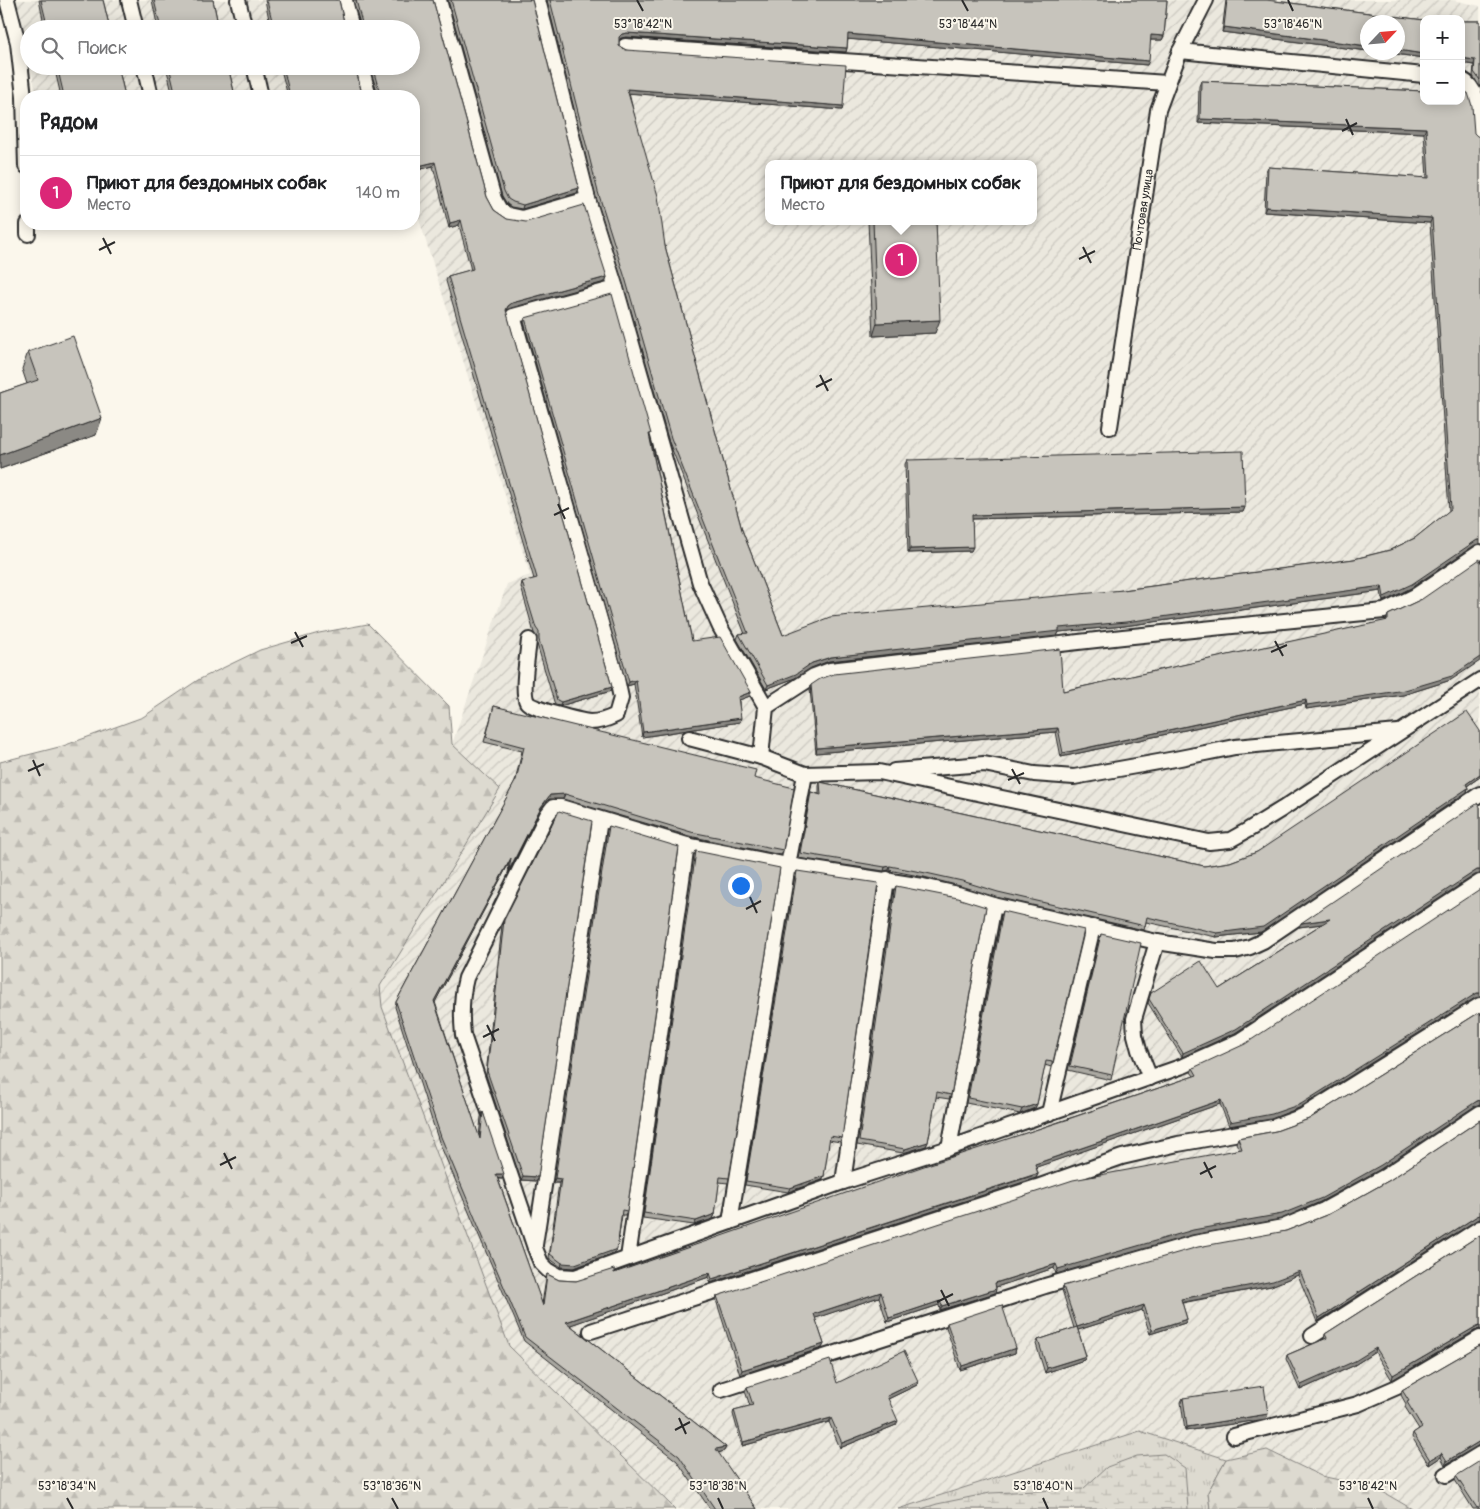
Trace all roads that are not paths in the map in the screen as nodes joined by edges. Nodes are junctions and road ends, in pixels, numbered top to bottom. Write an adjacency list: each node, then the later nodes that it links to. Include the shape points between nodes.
1 (7, 0): 13 (lane)
2 (129, 0): 8 (lane)
3 (238, 0): 9 (lane)
4 (345, 0): 10 (lane)
5 (439, 0): 26 (lane, via 494,199 500,210 522,218)
6 (538, 0): 26 (lane)
7 (1206, 0): 12 (lane, Почтовая улица)
8 (134, 20)
9 (243, 20)
10 (350, 20)
11 (625, 46): 20 (lane)
12 (1180, 51): 14 (lane); 20 (lane, Почтовая улица)
13 (20, 62)
14 (1420, 74)
15 (21, 75): 21 (lane)
16 (146, 75): 22 (lane)
17 (256, 75): 23 (lane)
18 (363, 75): 24 (lane)
19 (1465, 81): 25 (lane, via 1478,97)
20 (1167, 83): 28 (lane, Почтовая улица, via 1158,110)
21 (23, 90)
22 (150, 90)
23 (260, 90)
24 (367, 90)
25 (1480, 133)
26 (588, 199): 27 (lane)
27 (616, 288): 30 (lane, via 514,316 618,679 621,698 616,715 589,722 528,703 524,693); 32 (lane, via 700,583 720,627)
28 (1110, 427)
29 (1480, 552): 32 (lane, via 1415,596 1384,611 830,670 814,676)
30 (529, 640)
31 (1480, 680): 33 (lane)
32 (766, 707): 35 (lane)
33 (1401, 731): 36 (lane, via 1235,747 1074,777 1034,774 984,764); 36 (lane, via 1248,830 1230,840 1209,842)
34 (689, 738): 35 (lane)
35 (761, 756): 37 (lane)
36 (879, 772): 37 (lane)
37 (805, 774): 41 (lane)
38 (1480, 794): 46 (lane, via 1250,947 1216,951)
39 (600, 820): 40 (lane); 55 (lane); 55 (lane, via 552,807 466,978 462,992 462,1036)
40 (687, 845): 41 (lane); 56 (lane)
41 (788, 865): 42 (lane); 53 (lane)
42 (887, 879): 44 (lane); 52 (lane)
43 (1480, 882): 48 (lane, via 1239,1041)
44 (994, 905): 45 (lane); 51 (lane)
45 (1093, 927): 46 (lane); 49 (lane)
46 (1157, 942): 48 (lane, via 1134,1019 1139,1050)
47 (1480, 1005): 57 (lane, via 1303,1116 1273,1127 1122,1157)
48 (1150, 1078): 49 (lane)
49 (1049, 1113): 51 (lane)
50 (1480, 1114): 60 (lane, via 1384,1177 1324,1210 1283,1227 1194,1243 1045,1286)
51 (949, 1148): 52 (lane)
52 (843, 1182): 53 (lane)
53 (730, 1222): 56 (lane)
54 (1480, 1228): 58 (lane)
55 (535, 1248): 56 (lane, via 541,1263 558,1276 575,1277)
56 (628, 1258)
57 (591, 1331)
58 (1312, 1336)
59 (1480, 1338): 61 (lane, via 1397,1387 1358,1404)
60 (721, 1390)
61 (1234, 1436)
62 (1480, 1454): 63 (lane)
63 (1446, 1475)

